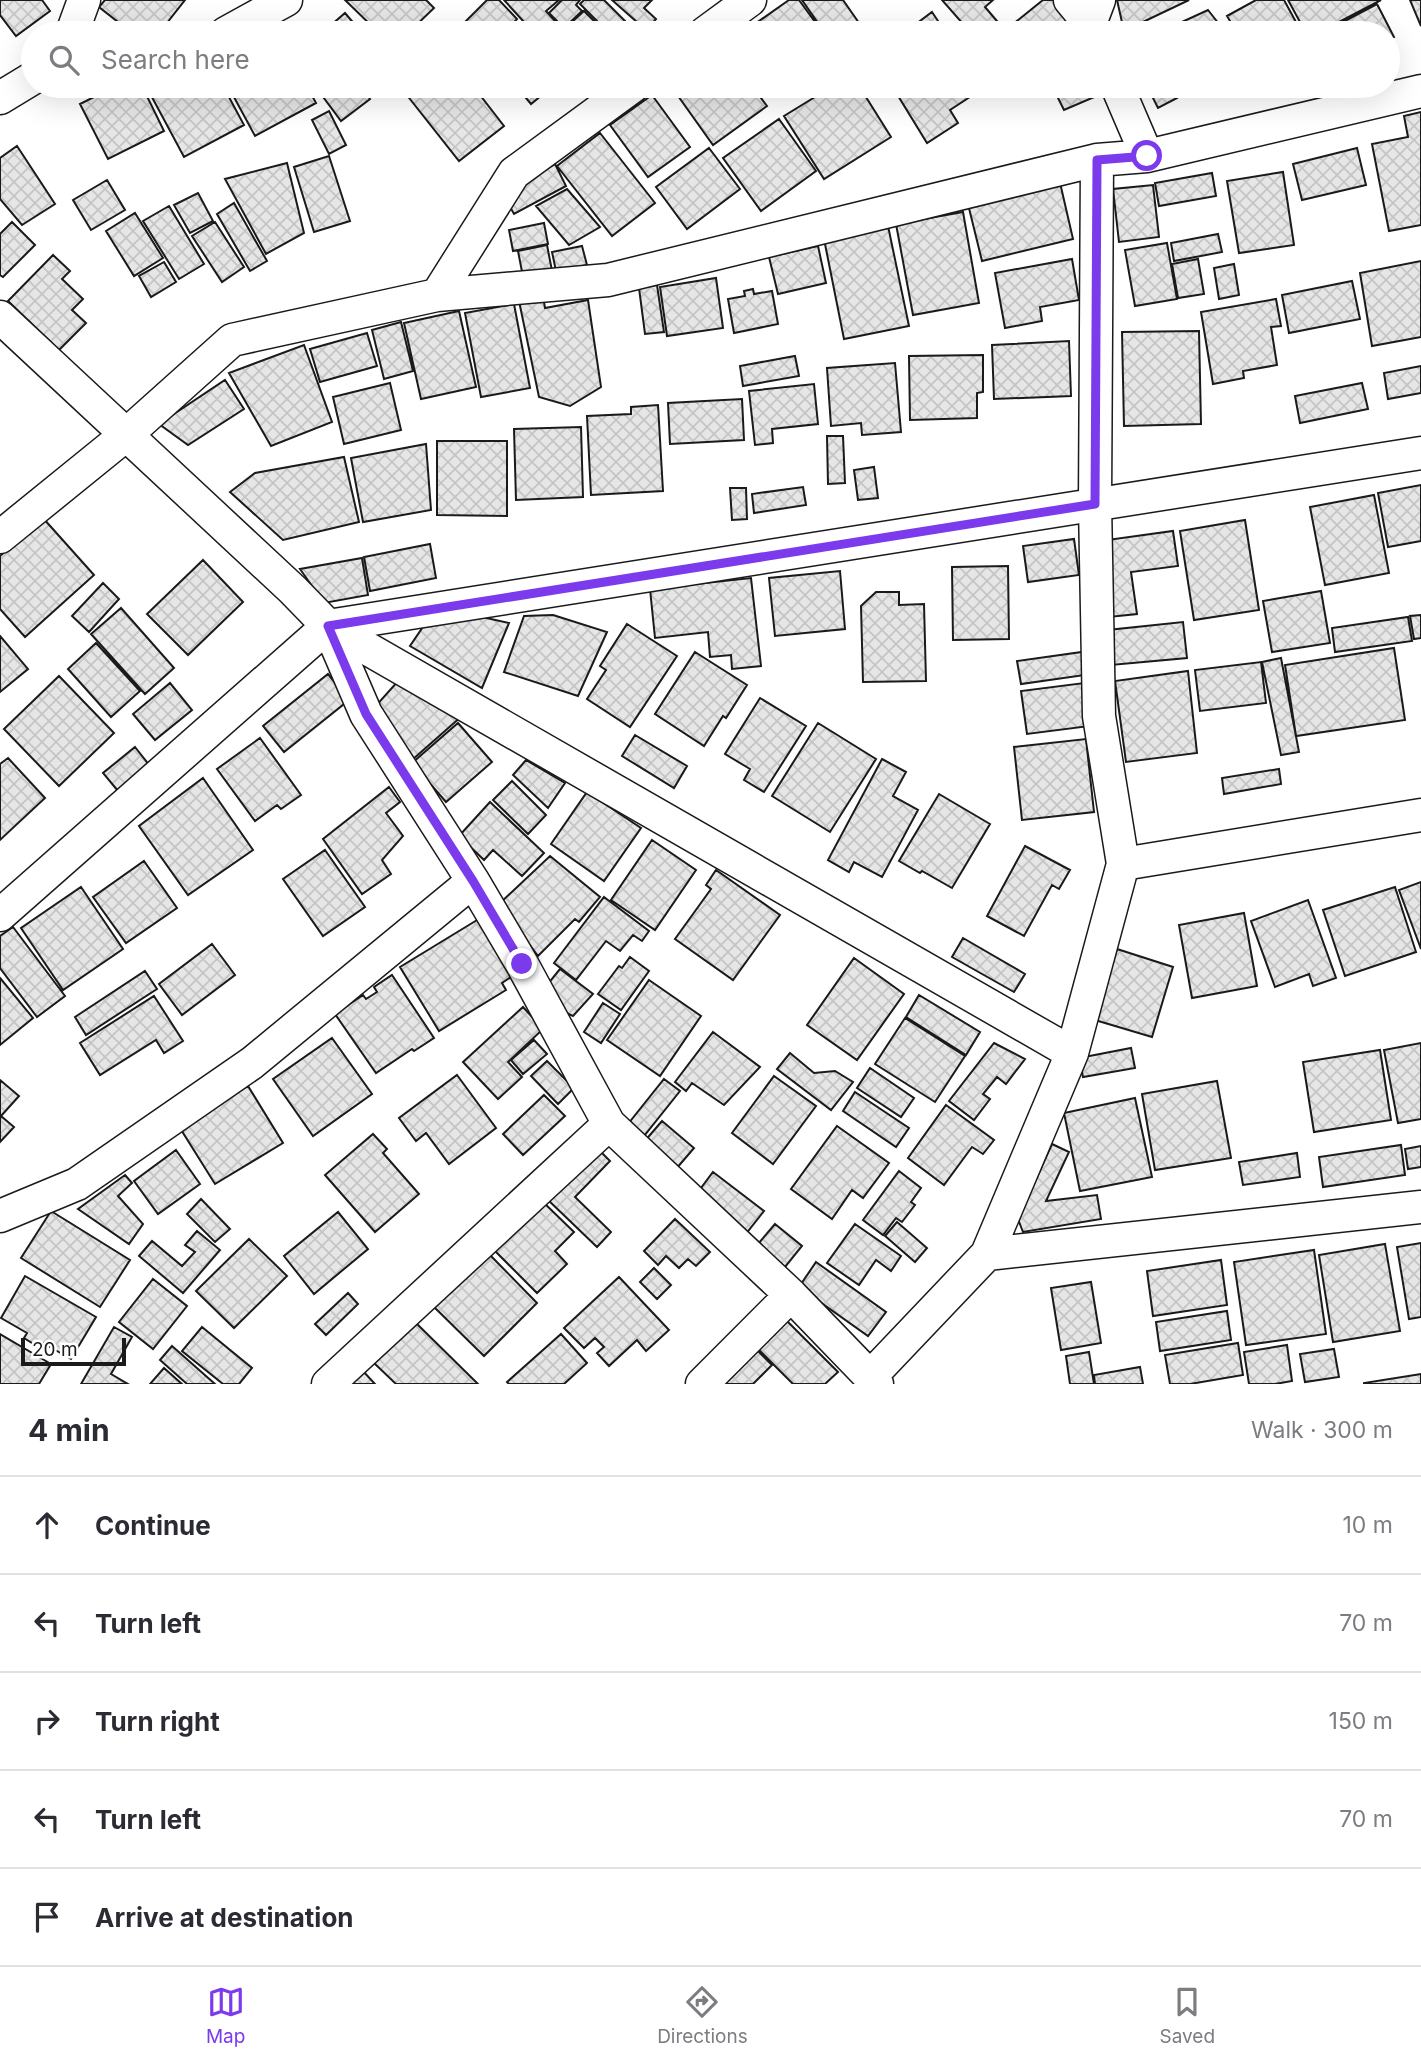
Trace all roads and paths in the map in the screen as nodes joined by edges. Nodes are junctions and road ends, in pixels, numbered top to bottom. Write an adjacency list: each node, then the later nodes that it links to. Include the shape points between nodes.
1 (84, 0): 6 (street)
2 (286, 0): 7 (street)
3 (750, 0): 8 (street)
4 (1070, 0): 5 (street)
5 (1094, 19)
6 (76, 21)
7 (248, 21)
8 (721, 21)
9 (21, 85): 12 (street)
10 (1421, 91): 11 (street)
11 (1400, 96)
12 (0, 98)
13 (617, 98): 18 (street, via 514,173)
14 (1122, 98): 16 (street)
15 (1391, 98): 16 (street)
16 (1147, 156): 17 (street)
17 (1097, 160): 18 (street, via 608,280); 22 (street)
18 (437, 295): 20 (street, via 232,340)
19 (0, 317): 20 (street)
20 (127, 435): 23 (street); 24 (street)
21 (1421, 453): 22 (street)
22 (1095, 504): 24 (street); 26 (street, via 1099,716)
23 (0, 537)
24 (328, 626): 27 (street, via 366,714); 28 (street); 29 (street)
25 (1421, 815): 26 (street)
26 (1123, 864): 29 (street)
27 (473, 881): 30 (street); 32 (street, via 252,1063 77,1184)
28 (0, 915)
29 (1072, 1053): 33 (street)
30 (609, 1124): 34 (street); 36 (street)
31 (1421, 1207): 33 (street)
32 (0, 1216)
33 (988, 1254): 35 (street)
34 (791, 1295): 35 (street); 37 (street)
35 (874, 1380)
36 (328, 1384)
37 (702, 1384)

